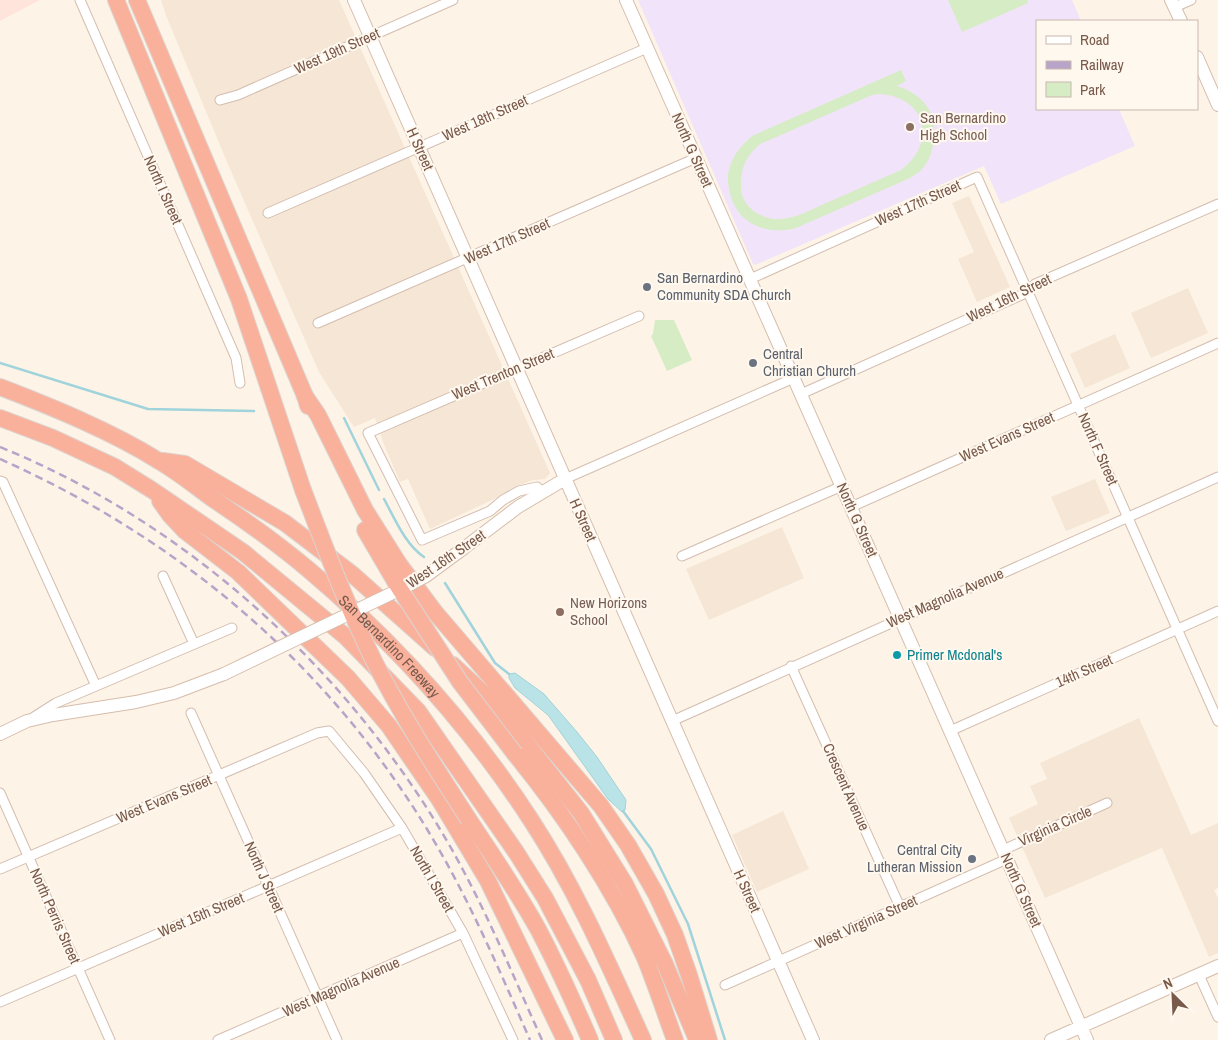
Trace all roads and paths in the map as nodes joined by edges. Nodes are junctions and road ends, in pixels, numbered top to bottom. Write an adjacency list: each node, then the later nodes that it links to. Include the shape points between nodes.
1 (80, 0): 30 (street, North I Street, via 236,358)
2 (116, 0): 68 (highway, bridge, via 239,299 303,490 373,659 425,752)
3 (137, 0): 14 (highway)
4 (147, 0): 14 (highway)
5 (354, 0): 11 (street, H Street)
6 (453, 0): 11 (street, West 19th Street)
7 (626, 0): 12 (street, North G Street)
8 (1191, 0): 9 (street)
9 (1173, 4): 10 (street)
10 (1181, 20)
11 (370, 36): 15 (street, West 19th Street); 17 (street, H Street)
12 (647, 48): 17 (street, West 18th Street); 18 (street, North G Street)
13 (1198, 59): 16 (street)
14 (164, 62): 33 (highway)
15 (220, 100)
16 (1218, 105)
17 (419, 147): 21 (street, West 18th Street); 22 (street, H Street)
18 (696, 158): 22 (street, West 17th Street); 23 (street, North G Street)
19 (977, 177): 23 (street, West 17th Street); 24 (street, North F Street)
20 (1218, 204): 24 (street, West 16th Street, via 1035,284)
21 (268, 213)
22 (468, 258): 26 (street, West 17th Street); 28 (street, H Street)
23 (750, 279): 29 (street, North G Street)
24 (1028, 292): 32 (street, West 16th Street); 34 (street, North F Street)
25 (639, 316): 28 (street, West Trenton Street)
26 (318, 323)
27 (1218, 343): 34 (street, West Evans Street)
28 (516, 368): 38 (street, H Street); 42 (street, West Trenton Street, via 368,433 422,540 490,511 519,490 537,487)
29 (794, 378): 32 (street, North G Street); 38 (street, West 16th Street)
30 (240, 382)
31 (0, 387): 36 (highway, San Bernardino Freeway, via 75,418)
32 (801, 394): 40 (street, North G Street)
33 (305, 396): 89 (highway, bridge, via 311,418 362,523 396,583 460,682 572,831 616,902 645,959); 91 (highway, via 365,510 399,564 434,611 601,806 628,846 675,935)
34 (1078, 405): 43 (street, West Evans Street); 44 (street, North F Street)
35 (0, 418): 41 (highway, San Bernardino Freeway, via 115,467)
36 (159, 460): 88 (highway, San Bernardino Freeway, via 307,568 392,646 451,711 532,821 568,882); 90 (highway, via 185,464 285,523 352,574 496,705 581,813 625,884 665,964)
37 (1218, 477): 44 (street, West Magnolia Avenue)
38 (565, 479): 42 (street, West 16th Street); 55 (street, H Street)
39 (1, 482): 53 (street)
40 (842, 486): 43 (street, North G Street); 45 (street)
41 (152, 490): 85 (highway, via 186,531 238,572 288,619 362,693 389,726 439,799 488,881); 87 (highway, San Bernardino Freeway, via 243,552 345,636 418,711 545,898 588,980)
42 (542, 492): 56 (street, West 16th Street, bridge, via 441,566 409,585 224,674 155,698)
43 (851, 507): 48 (street, North G Street)
44 (1128, 517): 48 (street, West Magnolia Avenue); 50 (street, North F Street)
45 (682, 556)
46 (163, 576): 51 (street)
47 (1218, 611): 50 (street, 14th Street)
48 (900, 618): 52 (street, West Magnolia Avenue); 59 (street, North G Street)
49 (232, 628): 51 (street, West 16th Street)
50 (1177, 629): 57 (street, North F Street); 59 (street, 14th Street)
51 (194, 644): 53 (street, West 16th Street)
52 (792, 666): 55 (street, West Magnolia Avenue); 70 (street, Crescent Avenue)
53 (96, 686): 56 (street, West 16th Street, via 56,703)
54 (191, 713): 61 (street, North J Street)
55 (672, 720): 72 (street, H Street)
56 (27, 721): 60 (street, West 16th Street)
57 (1218, 721)
58 (329, 731): 61 (street, West Evans Street); 64 (street, North I Street, via 364,773)
59 (950, 731): 65 (street, North G Street)
60 (0, 734)
61 (218, 775): 66 (street, West Evans Street); 69 (street, North J Street)
62 (0, 792): 66 (street, North Perris Street)
63 (1107, 803): 65 (street, Virginia Circle)
64 (402, 828): 69 (street, West 15th Street); 71 (street, North I Street)
65 (1005, 854): 70 (street, West Virginia Street); 80 (street, North G Street)
66 (28, 857): 67 (street, West Evans Street); 74 (street, North Perris Street)
67 (0, 869)
68 (508, 877): 85 (highway); 86 (highway, via 538,929)
69 (268, 886): 74 (street, West 15th Street); 77 (street, North J Street)
70 (900, 907): 72 (street, West Virginia Street)
71 (464, 933): 77 (street, West Magnolia Avenue); 84 (street, North I Street)
72 (778, 961): 76 (street, West Virginia Street); 92 (street, H Street)
73 (1218, 966): 75 (street)
74 (78, 968): 78 (street, West 15th Street); 81 (street, North Perris Street)
75 (1199, 974): 79 (street); 80 (street)
76 (725, 985)
77 (318, 997): 82 (street, West Magnolia Avenue); 83 (street, North J Street)
78 (0, 1002)
79 (1218, 1017)
80 (1081, 1026): 93 (street); 94 (street, North G Street)
81 (110, 1040)
82 (218, 1040)
83 (337, 1040)
84 (513, 1040)
85 (566, 1040)
86 (590, 1040)
87 (614, 1040)
88 (643, 1040)
89 (675, 1040)
90 (697, 1040)
91 (709, 1040)
92 (813, 1040)
93 (1051, 1040)
94 (1087, 1040)

